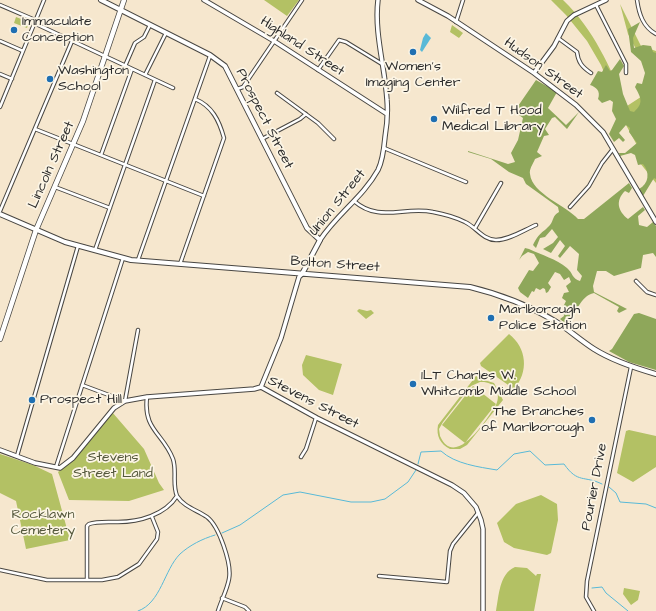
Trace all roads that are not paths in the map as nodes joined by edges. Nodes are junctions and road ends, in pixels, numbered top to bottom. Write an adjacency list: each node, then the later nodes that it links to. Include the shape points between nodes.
1 (44, 0): 14 (street)
2 (102, 0): 13 (main road, Prospect Street)
3 (124, 0): 13 (main road, Lincoln Street)
4 (204, 0): 22 (street, Highland Street)
5 (302, 0): 22 (street)
6 (378, 0): 26 (street, Union Street)
7 (418, 0): 15 (street, Hudson Street)
8 (463, 0): 15 (street)
9 (606, 0): 11 (street)
10 (637, 0): 18 (street, via 648,30)
11 (596, 4): 19 (street, via 569,18); 32 (street, via 626,64)
12 (0, 5): 14 (street)
13 (120, 9): 16 (main road, Prospect Street); 25 (main road, Lincoln Street)
14 (35, 22): 21 (street); 23 (street)
15 (456, 22): 30 (street, Hudson Street)
16 (150, 25): 17 (main road, Prospect Street); 27 (street, via 144,37 138,40)
17 (166, 33): 24 (main road, Prospect Street); 34 (street)
18 (656, 34)
19 (558, 38): 30 (street); 31 (street, via 577,52 578,60)
20 (0, 41): 23 (street)
21 (72, 41): 25 (street); 44 (street)
22 (274, 41): 29 (street, Highland Street); 38 (street, via 243,87)
23 (23, 51): 35 (street)
24 (210, 55): 38 (main road, Prospect Street, via 225,66); 40 (street)
25 (105, 56): 27 (street); 47 (main road, Lincoln Street)
26 (382, 64): 29 (street, via 339,40); 43 (street, Union Street)
27 (125, 66): 28 (street)
28 (132, 69): 34 (street); 50 (street)
29 (318, 70): 43 (street, Highland Street)
30 (534, 73): 49 (street, Hudson Street, via 561,92 584,113 603,132)
31 (590, 73)
32 (626, 73)
33 (0, 74): 35 (street)
34 (145, 75): 36 (street)
35 (12, 80): 41 (street)
36 (155, 80): 37 (street); 51 (street)
37 (173, 88)
38 (237, 89): 45 (main road, Prospect Street)
39 (277, 93): 42 (street)
40 (194, 99): 52 (street); 56 (street, via 212,110 224,138)
41 (0, 107)
42 (306, 114): 45 (street); 46 (street)
43 (387, 114): 48 (street, Union Street)
44 (35, 129): 47 (street); 60 (street)
45 (261, 139): 66 (main road, Prospect Street, via 307,228)
46 (334, 139)
47 (73, 144): 50 (street); 55 (main road, Lincoln Street)
48 (384, 148): 53 (street); 57 (street, Union Street, via 379,168)
49 (613, 149): 58 (street, via 589,186); 62 (street, Hudson Street)
50 (101, 155): 51 (street)
51 (126, 165): 52 (street); 59 (street)
52 (166, 180): 56 (street); 70 (street)
53 (466, 182)
54 (501, 182): 64 (street)
55 (55, 187): 59 (street); 65 (main road, Lincoln Street)
56 (204, 196): 71 (street)
57 (354, 201): 64 (street, via 367,211 434,212 459,219); 66 (street, Union Street, via 333,222)
58 (570, 207)
59 (110, 208): 68 (street)
60 (0, 211)
61 (0, 214): 65 (main road, Bolton Street)
62 (656, 222)
63 (536, 225): 64 (street, via 498,240 485,237)
64 (475, 228)
65 (36, 230): 67 (main road, Bolton Street); 76 (main road, Lincoln Street)
66 (320, 240): 72 (main road, Union Street)
67 (78, 246): 68 (main road, Bolton Street); 85 (street)
68 (95, 250): 69 (main road, Bolton Street)
69 (122, 258): 70 (main road, Bolton Street); 79 (street)
70 (138, 261): 71 (main road, Bolton Street)
71 (180, 265): 72 (main road, Bolton Street)
72 (302, 274): 77 (main road, Bolton Street, via 457,285 487,291 551,318 594,349); 80 (street, Union Street, via 281,338)
73 (636, 281): 74 (street, via 647,292)
74 (656, 296)
75 (138, 330): 82 (street)
76 (0, 339)
77 (631, 367): 78 (main road, Bolton Street); 98 (street, Pourier Drive, via 587,578 586,597)
78 (656, 374)
79 (82, 385): 82 (street); 87 (street)
80 (261, 387): 81 (street, Stevens Street); 83 (street, Stevens Street)
81 (147, 397): 82 (street, Stevens Street); 88 (street, via 148,420 170,453 174,464)
82 (124, 401): 87 (street, Stevens Street, via 109,413 67,463)
83 (316, 417): 86 (street); 89 (street, Stevens Street, via 447,482 469,497)
84 (0, 450): 85 (street)
85 (16, 457): 87 (street)
86 (301, 457)
87 (55, 468)
88 (177, 496): 90 (street); 94 (street, via 183,503 209,519 218,531 230,572)
89 (478, 513): 92 (street, via 453,544 447,582); 97 (street, Stevens Street, via 484,540)
90 (152, 517): 93 (street, via 158,535 139,564 111,579); 93 (street, via 89,524)
91 (0, 570): 93 (street, via 47,580)
92 (379, 576)
93 (87, 580)
94 (222, 598): 95 (street); 96 (street)
95 (218, 611)
96 (250, 611)
97 (483, 611)
98 (594, 611)

